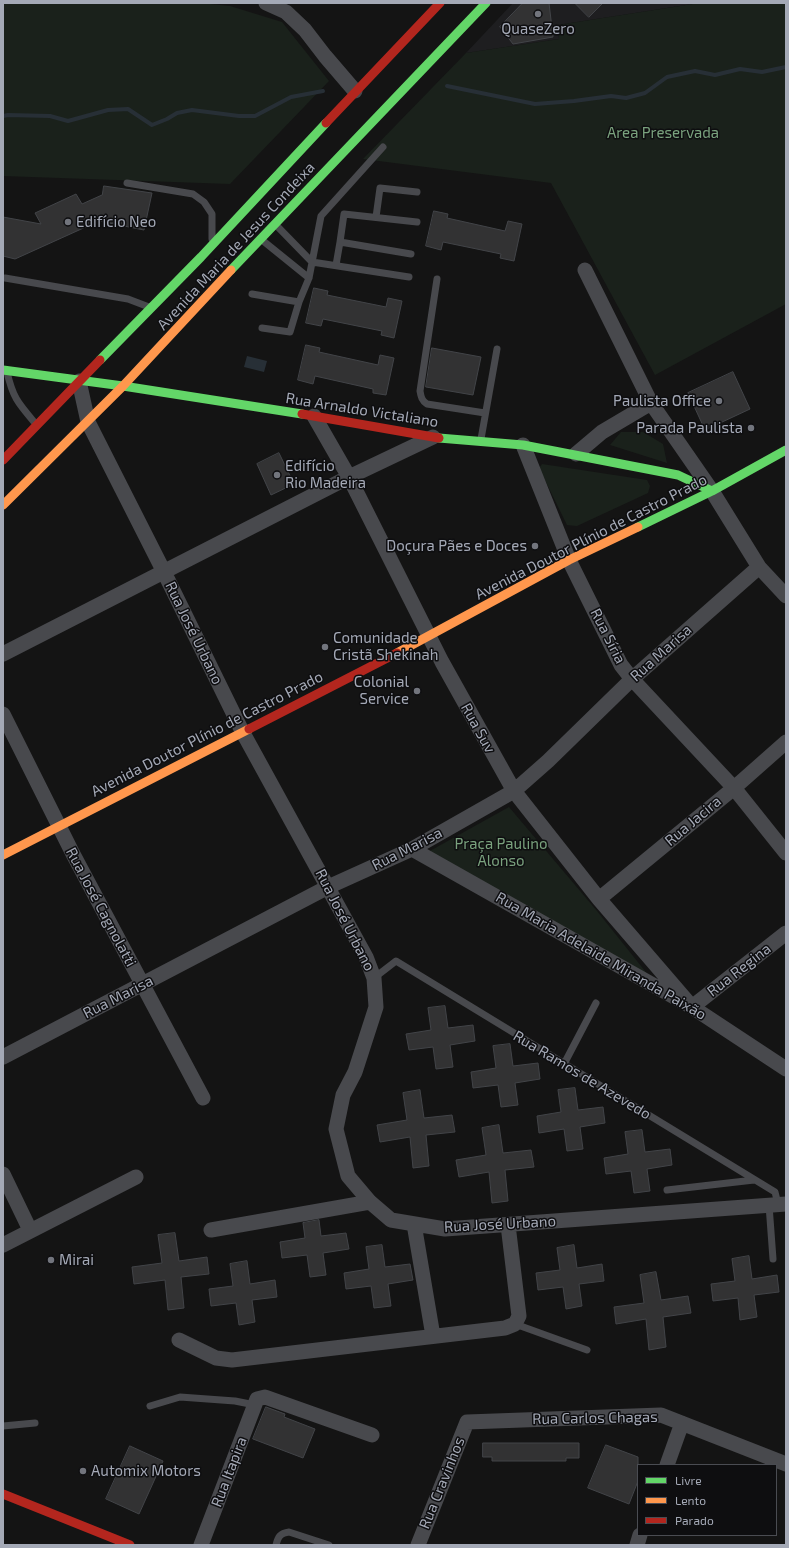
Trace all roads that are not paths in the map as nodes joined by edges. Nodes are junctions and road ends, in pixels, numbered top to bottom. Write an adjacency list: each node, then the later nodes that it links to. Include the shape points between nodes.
1 (266, 3): 4 (street, via 286,12 305,30)
2 (440, 3): 4 (street, Avenida Maria de Jesus Condeixa)
3 (486, 3): 12 (street, Avenida Maria de Jesus Condeixa, via 292,201)
4 (355, 91): 6 (street, Avenida Maria de Jesus Condeixa)
5 (383, 147): 18 (lane, via 321,216)
6 (273, 180): 8 (street); 15 (street, Avenida Maria de Jesus Condeixa)
7 (127, 183): 15 (lane, via 193,194 204,202 212,214)
8 (279, 190)
9 (417, 192): 10 (lane, via 380,188)
10 (376, 217): 11 (lane); 14 (lane, via 344,214)
11 (417, 222)
12 (275, 224): 13 (street, Avenida Maria de Jesus Condeixa); 18 (lane)
13 (261, 239): 24 (lane); 28 (street, Avenida Maria de Jesus Condeixa)
14 (340, 242): 16 (lane); 19 (lane)
15 (212, 243): 17 (street, Avenida Maria de Jesus Condeixa)
16 (411, 254)
17 (201, 257): 21 (street, via 202,267); 30 (street, Avenida Maria de Jesus Condeixa)
18 (312, 262): 19 (lane); 24 (lane)
19 (336, 265): 22 (lane)
20 (585, 270): 36 (street)
21 (196, 276)
22 (409, 277)
23 (5, 278): 30 (lane, via 128,299)
24 (309, 278): 29 (lane)
25 (438, 279): 37 (lane, via 421,398 427,404)
26 (252, 294): 29 (lane)
27 (198, 295): 28 (street)
28 (209, 295): 35 (street, Avenida Maria de Jesus Condeixa)
29 (299, 302): 31 (lane, via 290,332)
30 (151, 308): 34 (street, Avenida Maria de Jesus Condeixa)
31 (262, 328)
32 (496, 349): 37 (lane)
33 (5, 370): 34 (street, Rua Arnaldo Victaliano); 40 (lane, via 16,402)
34 (79, 381): 35 (street, Rua Arnaldo Victaliano); 39 (street, Rua José Urbano); 40 (street, Avenida Maria de Jesus Condeixa)
35 (123, 386): 38 (street, Rua Arnaldo Victaliano); 39 (street, Avenida Maria de Jesus Condeixa)
36 (651, 403): 45 (street, via 602,432); 48 (street)
37 (485, 413): 42 (lane)
38 (314, 416): 41 (street, Rua Arnaldo Victaliano); 47 (street, Rua Suv)
39 (88, 422): 49 (street, Avenida Maria de Jesus Condeixa); 52 (street, Rua José Urbano)
40 (36, 425): 46 (street, Avenida Maria de Jesus Condeixa)
41 (434, 437): 42 (street, Rua Arnaldo Victaliano); 47 (street)
42 (481, 441): 43 (street, Rua Arnaldo Victaliano)
43 (523, 445): 45 (street, Rua Arnaldo Victaliano); 50 (street, Rua Síria)
44 (786, 450): 48 (street, Avenida Doutor Plínio de Castro Prado)
45 (576, 454): 48 (street, Rua Arnaldo Victaliano, via 678,476)
46 (3, 460)
47 (349, 477): 52 (street); 54 (street, Rua Suv)
48 (712, 492): 50 (street, Avenida Doutor Plínio de Castro Prado); 51 (street)
49 (3, 505)
50 (569, 560): 54 (street, Avenida Doutor Plínio de Castro Prado); 56 (street, Rua Síria, via 621,665)
51 (759, 567): 53 (street); 56 (street, Rua Marisa)
52 (164, 572): 55 (street); 58 (street, Rua José Urbano)
53 (786, 596)
54 (428, 637): 58 (street, Avenida Doutor Plínio de Castro Prado); 61 (street, Rua Suv)
55 (3, 654)
56 (632, 679): 60 (street, Rua Síria); 61 (street, Rua Marisa)
57 (3, 714): 62 (street, Rua José Cagnolatti)
58 (242, 731): 62 (street, Avenida Doutor Plínio de Castro Prado); 66 (street, Rua José Urbano)
59 (786, 742): 60 (street, Rua Jacira)
60 (734, 788): 64 (street, Rua Síria); 67 (street, Rua Jacira)
61 (514, 791): 63 (street, Rua Marisa); 67 (street, Rua Suv)
62 (59, 826): 65 (street, Avenida Doutor Plínio de Castro Prado); 70 (street, Rua José Cagnolatti)
63 (412, 849): 66 (street, Rua Marisa); 72 (street, Rua Maria Adelaide Miranda Paixão)
64 (786, 853)
65 (3, 855)
66 (328, 887): 69 (street, Rua José Urbano, via 366,957); 70 (street, Rua Marisa)
67 (599, 899): 72 (street, Rua Suv)
68 (786, 933): 72 (street, Rua Regina)
69 (374, 978): 74 (lane, Rua Ramos de Azevedo, via 396,961); 81 (street, Rua José Urbano, via 376,1007 355,1072 343,1095 336,1129 348,1176)
70 (143, 985): 73 (street, Rua Marisa); 76 (street, Rua José Cagnolatti)
71 (596, 1004): 74 (lane)
72 (692, 1007): 75 (street, Rua Maria Adelaide Miranda Paixão)
73 (3, 1057)
74 (564, 1064): 79 (lane, Rua Ramos de Azevedo)
75 (786, 1069)
76 (203, 1098)
77 (3, 1174): 85 (street)
78 (136, 1176): 85 (street)
79 (754, 1180): 80 (lane); 82 (lane, Rua Ramos de Azevedo, via 775,1192)
80 (667, 1190)
81 (370, 1202): 83 (street, Rua José Urbano, via 391,1220); 86 (street)
82 (778, 1204): 84 (street, Rua José Urbano); 88 (lane)
83 (414, 1224): 84 (street, Rua José Urbano, via 445,1230); 90 (street)
84 (508, 1225): 89 (street, via 519,1316)
85 (30, 1230): 87 (street)
86 (211, 1230)
87 (3, 1245)
88 (773, 1259)
89 (514, 1324): 90 (street, via 505,1328); 92 (lane)
90 (433, 1336): 91 (street, via 232,1360 216,1358)
91 (179, 1340)
92 (587, 1350)
93 (256, 1402): 94 (lane, via 180,1397); 99 (street, via 265,1397); 104 (street, Rua Itapira)
94 (150, 1406)
95 (467, 1422): 97 (street, Rua Carlos Chagas, via 661,1415); 107 (street, Rua Cravinhos)
96 (35, 1423): 98 (lane)
97 (682, 1423): 100 (street); 101 (street, Rua Carlos Chagas)
98 (3, 1426)
99 (372, 1435)
100 (667, 1464)
101 (786, 1464)
102 (3, 1494): 103 (street)
103 (130, 1545)
104 (201, 1545)
105 (276, 1545): 106 (lane, via 279,1536 289,1532)
106 (329, 1545)
107 (418, 1545)

